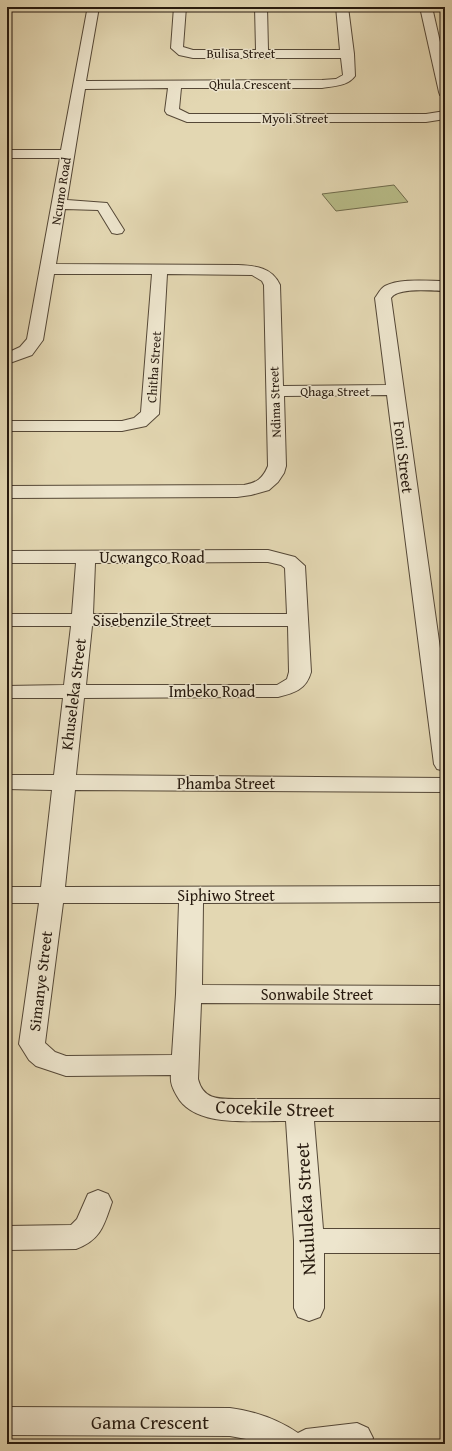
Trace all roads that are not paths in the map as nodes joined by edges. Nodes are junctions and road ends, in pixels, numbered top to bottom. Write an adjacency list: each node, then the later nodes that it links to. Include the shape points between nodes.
1 (7, 7): 2 (street)
2 (93, 7): 10 (street, Ncumo Road)
3 (180, 7): 7 (street, Bulisa Street, via 177,48 183,52)
4 (261, 7): 7 (street)
5 (342, 7): 8 (street, Qhula Crescent)
6 (426, 7): 11 (street)
7 (262, 53): 8 (street, Bulisa Street)
8 (348, 54): 9 (street, Qhula Crescent, via 349,76 339,82)
9 (175, 84): 10 (street, Qhula Crescent); 12 (street, Myoli Street, via 172,111 187,118 426,118)
10 (80, 85): 14 (street, Ncumo Road)
11 (445, 92)
12 (445, 115)
13 (7, 154): 14 (street)
14 (66, 154): 15 (street, Ncumo Road)
15 (59, 204): 16 (street, via 102,206); 17 (street, Ncumo Road)
16 (117, 230)
17 (48, 269): 18 (street, Ndima Street); 20 (street, Ncumo Road, via 35,340 26,351)
18 (160, 269): 22 (street, Ndima Street, via 250,270 269,278 272,285); 23 (street, Chitha Street, via 150,414 140,422 122,426)
19 (445, 286): 21 (street, Foni Street, via 399,287 390,289 384,295)
20 (7, 359)
21 (395, 390): 22 (street, Qhaga Street); 31 (street, Foni Street)
22 (274, 391): 24 (street, Ndima Street, via 277,466 273,478 262,486 226,492)
23 (7, 426)
24 (7, 492)
25 (7, 557): 26 (street, Ucwangco Road)
26 (86, 557): 27 (street, Ucwangco Road, via 268,556 288,560); 29 (street, Khuseleka Street)
27 (295, 566): 30 (street, Imbeko Road)
28 (7, 620): 29 (street, Sisebenzile Street)
29 (82, 620): 30 (street, Sisebenzile Street); 33 (street, Khuseleka Street)
30 (297, 620): 33 (street, Imbeko Road, via 300,672 296,683 286,689)
31 (439, 683): 34 (street, Foni Street)
32 (7, 692): 33 (street, Imbeko Road)
33 (74, 692): 36 (street, Khuseleka Street)
34 (445, 764)
35 (7, 782): 36 (street, Phamba Street)
36 (63, 783): 37 (street, Phamba Street); 40 (street, Simanye Street)
37 (445, 784)
38 (445, 894): 41 (street, Siphiwo Street)
39 (7, 895): 40 (street, Siphiwo Street)
40 (52, 895): 41 (street, Siphiwo Street); 44 (street, Simanye Street, via 32,1044 35,1050 44,1059 66,1066)
41 (191, 895): 42 (street, Cocekile Street)
42 (189, 994): 43 (street, Sonwabile Street); 44 (street, Cocekile Street)
43 (445, 995)
44 (184, 1065): 46 (street, Cocekile Street, via 186,1090 207,1106)
45 (445, 1110): 46 (street, Cocekile Street)
46 (299, 1111): 49 (street, Nkululeka Street)
47 (98, 1202): 48 (street, via 90,1224 76,1237)
48 (7, 1238)
49 (309, 1240): 50 (street); 51 (street, Nkululeka Street)
50 (445, 1241)
51 (309, 1308)
52 (7, 1421): 54 (street, Gama Crescent, via 230,1422 264,1429)
53 (357, 1438): 55 (street)
54 (288, 1444)
55 (306, 1444)

